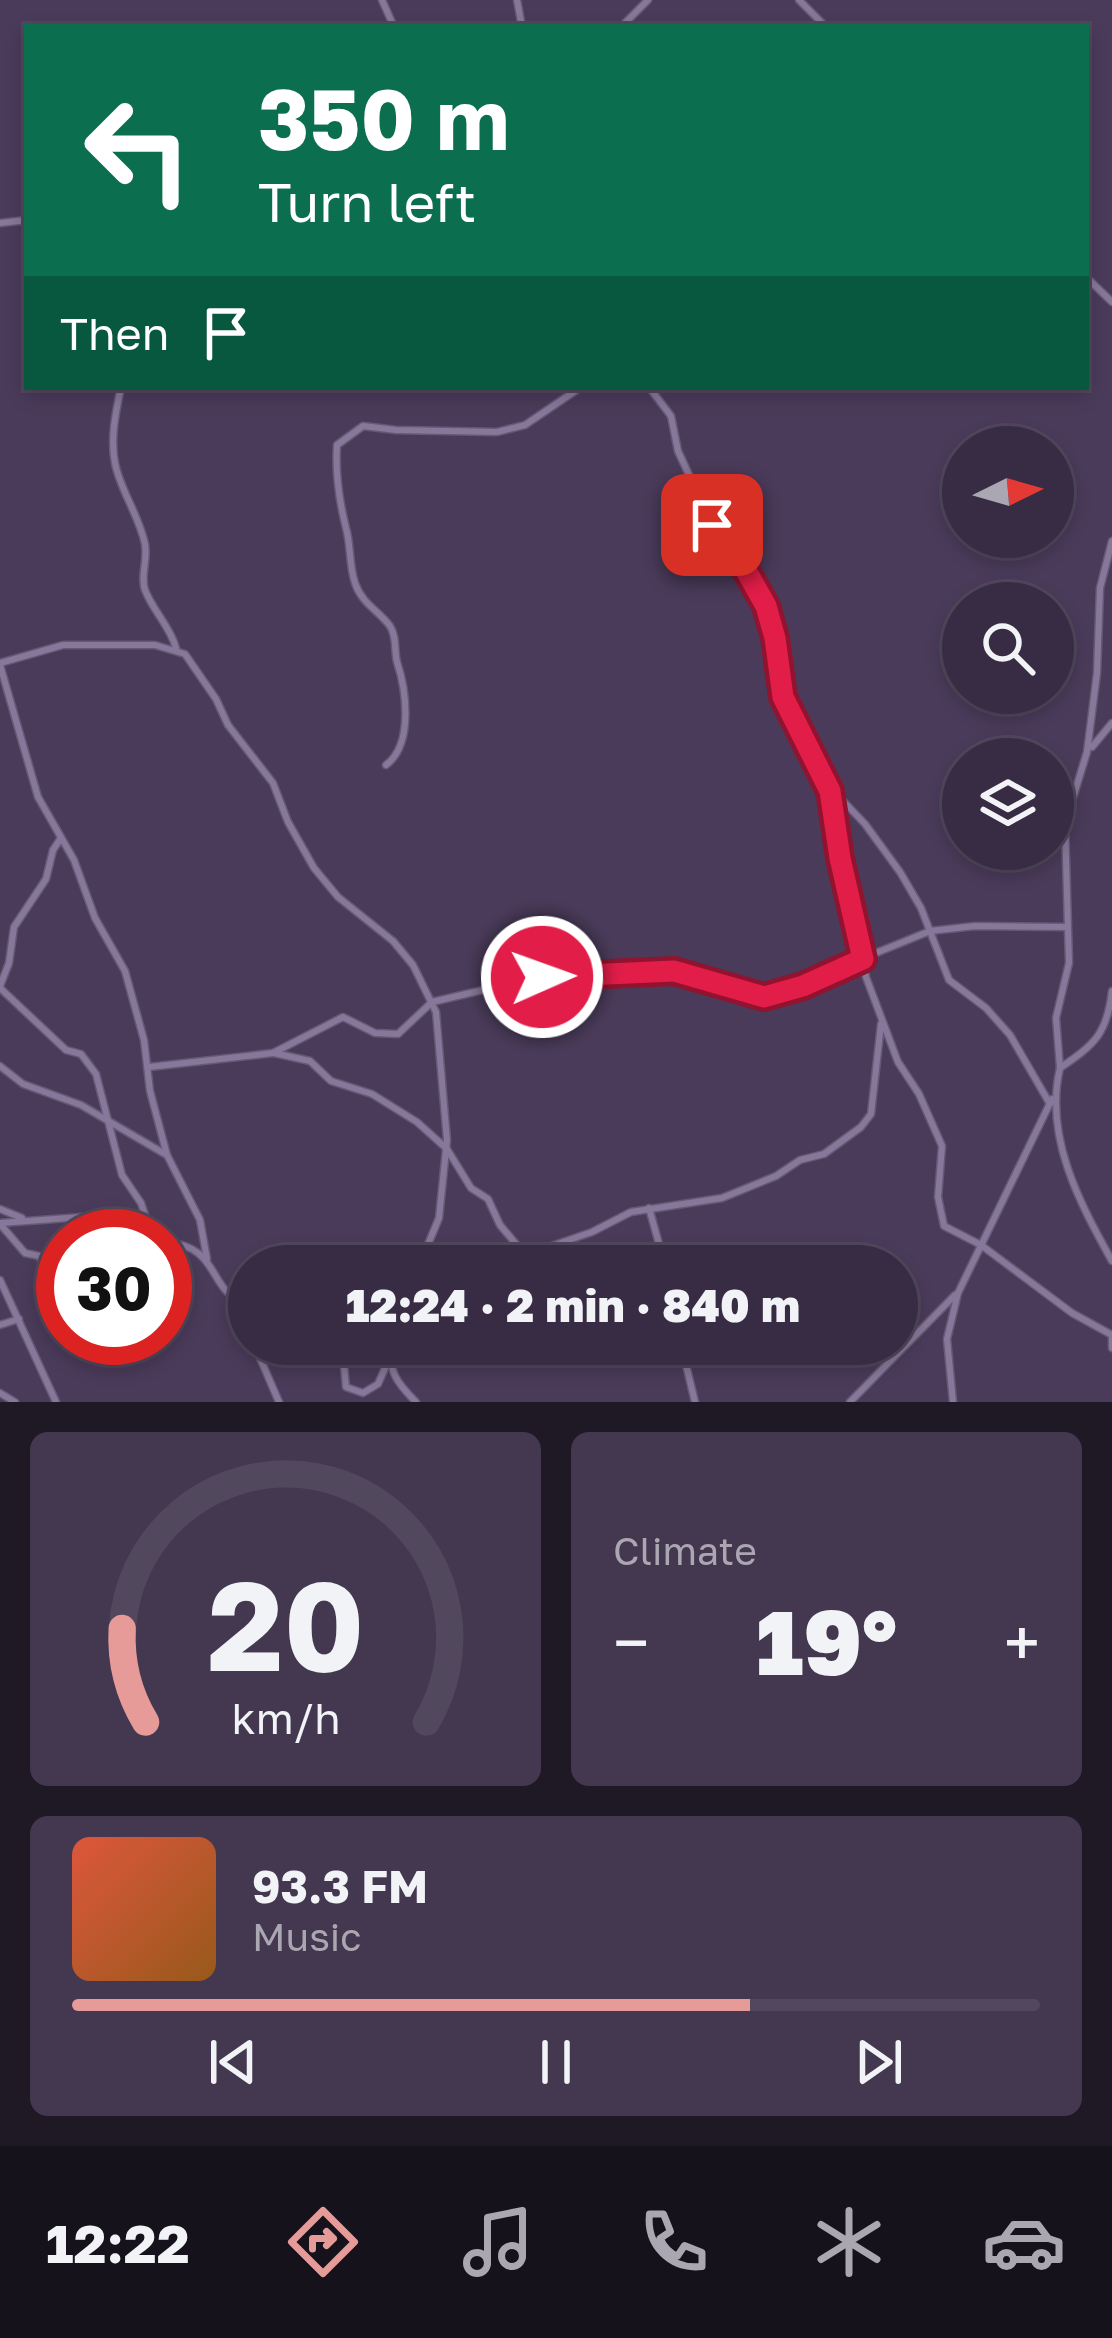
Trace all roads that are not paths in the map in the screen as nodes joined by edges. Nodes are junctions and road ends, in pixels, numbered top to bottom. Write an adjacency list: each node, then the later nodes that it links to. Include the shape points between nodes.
1 (648, 0): 3 (street)
2 (799, 0): 4 (street)
3 (624, 24)
4 (823, 24)
5 (1089, 280): 6 (street)
6 (1112, 302)
7 (120, 390): 11 (street, via 115,466 141,525 144,588)
8 (576, 390): 15 (street, via 518,427 363,426 337,446 356,587 392,629 404,674 405,724)
9 (651, 390): 16 (street, via 671,416 712,525 766,606 783,697)
10 (1112, 542): 18 (street, via 1100,588 1087,752 1065,824)
11 (176, 650): 12 (street, via 63,644); 23 (street, via 188,656 273,783 314,868 400,949)
12 (0, 664): 17 (street, via 36,791)
13 (1112, 723): 14 (street)
14 (1092, 747)
15 (386, 765)
16 (830, 791): 19 (street, via 890,855); 20 (street)
17 (61, 838): 21 (street, via 14,928); 27 (street, via 125,971)
18 (1067, 927): 19 (street); 28 (street, via 1069,963 1055,1018)
19 (930, 931): 20 (street); 29 (street, via 949,980 1010,1035)
20 (863, 959): 23 (street, via 764,997 662,970 542,977); 24 (street)
21 (0, 987): 30 (street, via 66,1050 86,1058)
22 (1112, 991): 28 (street, via 1108,1022 1090,1048)
23 (432, 1002): 25 (street, via 398,1034 343,1017); 31 (street)
24 (881, 1020): 34 (street, via 871,1114 860,1127 824,1154 739,1192); 43 (street, via 941,1146 944,1226)
25 (273, 1052): 27 (street); 31 (street, via 310,1061 331,1081 383,1100)
26 (0, 1066): 30 (street, via 22,1084)
27 (148, 1067): 32 (street)
28 (1060, 1068): 29 (street)
29 (1051, 1102): 43 (street); 47 (street, via 1064,1159)
30 (109, 1119): 32 (street); 35 (street, via 122,1174)
31 (447, 1150): 39 (street, via 439,1218); 40 (street)
32 (167, 1156): 46 (street, via 200,1220)
33 (0, 1208): 36 (street)
34 (649, 1208): 41 (street); 42 (street)
35 (143, 1209)
36 (26, 1219): 37 (street); 38 (street)
37 (36, 1219)
38 (0, 1224): 45 (street)
39 (427, 1245)
40 (517, 1245)
41 (552, 1245)
42 (659, 1245)
43 (981, 1245): 50 (street); 53 (street, via 1112,1336)
44 (192, 1249): 46 (street)
45 (36, 1255)
46 (207, 1259): 49 (street)
47 (1112, 1261)
48 (0, 1280): 51 (street)
49 (228, 1291)
50 (958, 1293): 67 (street); 68 (street, via 947,1339)
51 (19, 1319): 52 (street); 62 (street)
52 (0, 1325)
53 (1112, 1348)
54 (263, 1365): 63 (street)
55 (344, 1365): 59 (street, via 346,1387)
56 (386, 1365): 59 (street)
57 (390, 1365): 65 (street)
58 (686, 1365): 66 (street)
59 (369, 1392): 64 (street)
60 (0, 1393): 61 (street)
61 (15, 1402)
62 (56, 1402)
63 (279, 1402)
64 (359, 1402)
65 (416, 1402)
66 (695, 1402)
67 (850, 1402)
68 (952, 1402)

